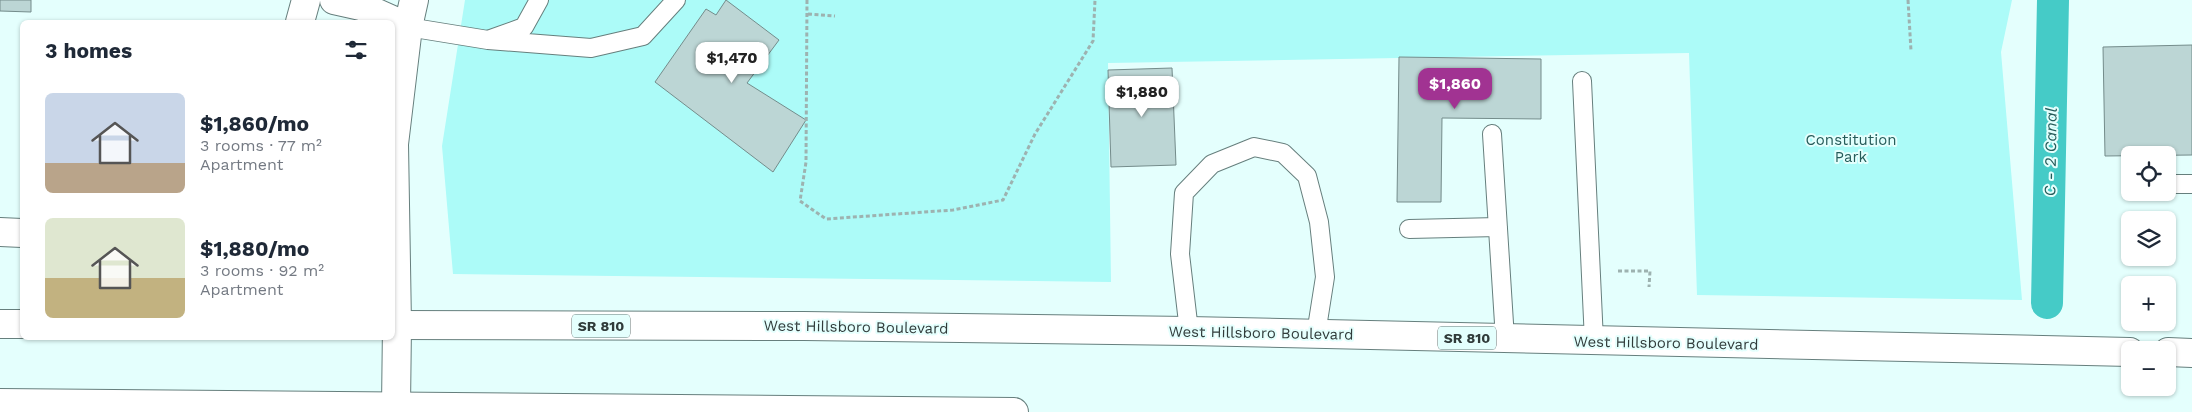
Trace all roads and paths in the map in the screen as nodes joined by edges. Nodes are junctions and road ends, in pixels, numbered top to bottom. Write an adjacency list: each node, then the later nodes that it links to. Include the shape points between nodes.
1 (306, 0): 11 (main road)
2 (334, 0): 12 (main road, via 361,6)
3 (414, 0): 14 (main road)
4 (539, 0): 15 (lane, via 524,27)
5 (676, 0): 15 (lane, via 643,36 591,48)
6 (807, 0): 9 (path)
7 (1095, 0): 9 (path, via 1093,42 1035,134 1003,200 952,210 861,218 826,219 800,201 806,162)
8 (1908, 0): 16 (path)
9 (808, 14): 10 (path)
10 (836, 16)
11 (301, 20)
12 (392, 20)
13 (395, 21): 14 (main road)
14 (408, 27): 15 (lane); 19 (main road)
15 (488, 40)
16 (1911, 51)
17 (1582, 81): 34 (lane)
18 (1492, 134): 22 (lane)
19 (395, 136)
20 (2176, 184): 21 (lane)
21 (2192, 184)
22 (1498, 227): 23 (lane); 33 (lane)
23 (1408, 229)
24 (0, 232): 25 (main road)
25 (20, 233)
26 (1618, 271): 27 (path, via 1650,271)
27 (1649, 287)
28 (0, 324): 29 (main road)
29 (20, 324)
30 (395, 325): 31 (main road, West Hillsboro Boulevard / SR 810); 39 (main road)
31 (1189, 331): 32 (main road, West Hillsboro Boulevard / SR 810); 32 (lane, via 1180,254 1184,193 1212,164 1254,147 1283,153 1306,176 1319,222 1325,277)
32 (1316, 334): 33 (main road, West Hillsboro Boulevard / SR 810)
33 (1505, 339): 34 (main road, West Hillsboro Boulevard / SR 810)
34 (1594, 341): 35 (main road, West Hillsboro Boulevard / SR 810)
35 (2121, 352)
36 (2176, 352): 37 (main road)
37 (2192, 353)
38 (0, 403): 39 (main road)
39 (396, 406): 40 (main road)
40 (1014, 412)

